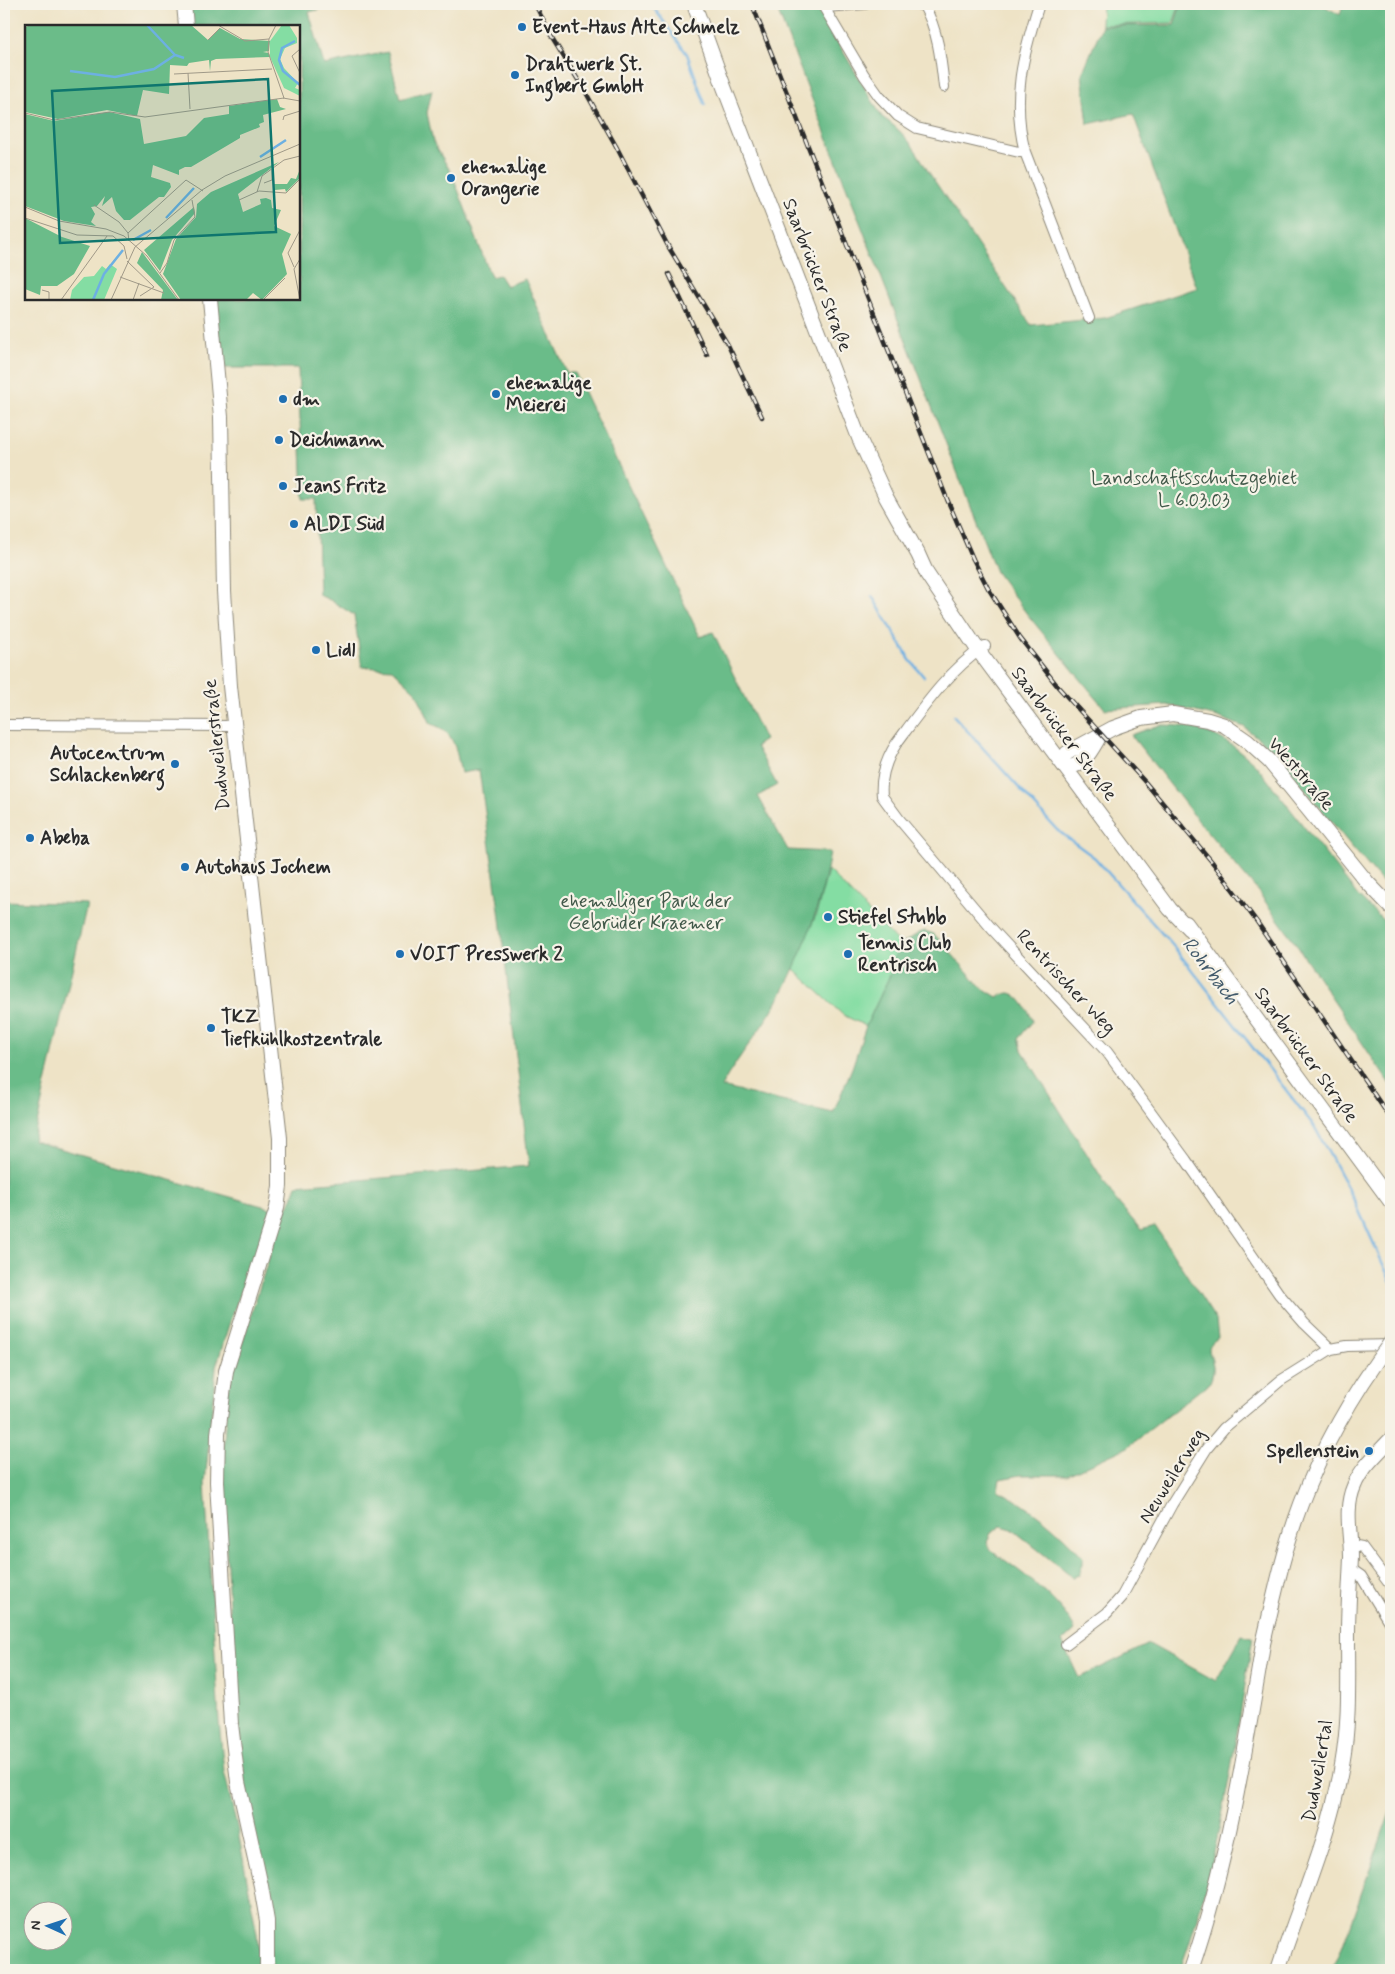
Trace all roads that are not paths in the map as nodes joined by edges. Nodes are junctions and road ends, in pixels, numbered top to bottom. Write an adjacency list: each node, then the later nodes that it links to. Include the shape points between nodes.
1 (184, 4): 7 (main road)
2 (694, 4): 12 (main road, Saarbrücker Straße, via 860,438 886,497 926,574)
3 (865, 4): 6 (street)
4 (918, 4): 8 (street, via 924,6 930,17)
5 (1039, 4): 9 (street, via 1019,78 1019,130)
6 (824, 5): 9 (street, via 878,96 909,124 937,134)
7 (186, 25)
8 (944, 87)
9 (1024, 152): 11 (street)
10 (210, 300): 14 (main road, Dudweilerstraße, via 221,417 226,633)
11 (1089, 318)
12 (982, 648): 15 (main road, Saarbrücker Straße); 19 (street, Rentrischer Weg, via 946,681 896,744 883,771 882,796 992,929 1107,1052 1279,1294)
13 (4, 725): 14 (street)
14 (234, 726): 26 (main road, Dudweilerstraße, via 279,1128 280,1186 272,1228 226,1371 217,1482 231,1724 238,1782 267,1921)
15 (1069, 762): 16 (main road, Weststraße, via 1088,740 1127,722 1158,715 1188,716 1224,726 1270,761 1367,882); 17 (main road, Saarbrücker Straße)
16 (1391, 907)
17 (1391, 1202)
18 (1391, 1343): 19 (street, Neuweilerweg); 27 (main road, bridge, via 1347,1407 1317,1465 1286,1549 1263,1644 1227,1841)
19 (1331, 1349): 25 (street, Neuweilerweg, via 1280,1381 1216,1437 1172,1504 1122,1596 1107,1613)
20 (1391, 1439): 21 (main road, Dudweilertal, via 1354,1486 1349,1508)
21 (1351, 1545): 22 (main road, Dudweilertal); 23 (street, via 1362,1547)
22 (1350, 1569): 24 (street, via 1360,1576); 28 (main road, Dudweilertal, via 1348,1703 1343,1762 1324,1839)
23 (1391, 1586)
24 (1391, 1625)
25 (1066, 1644)
26 (267, 1970)
27 (1191, 1970)
28 (1278, 1970)

